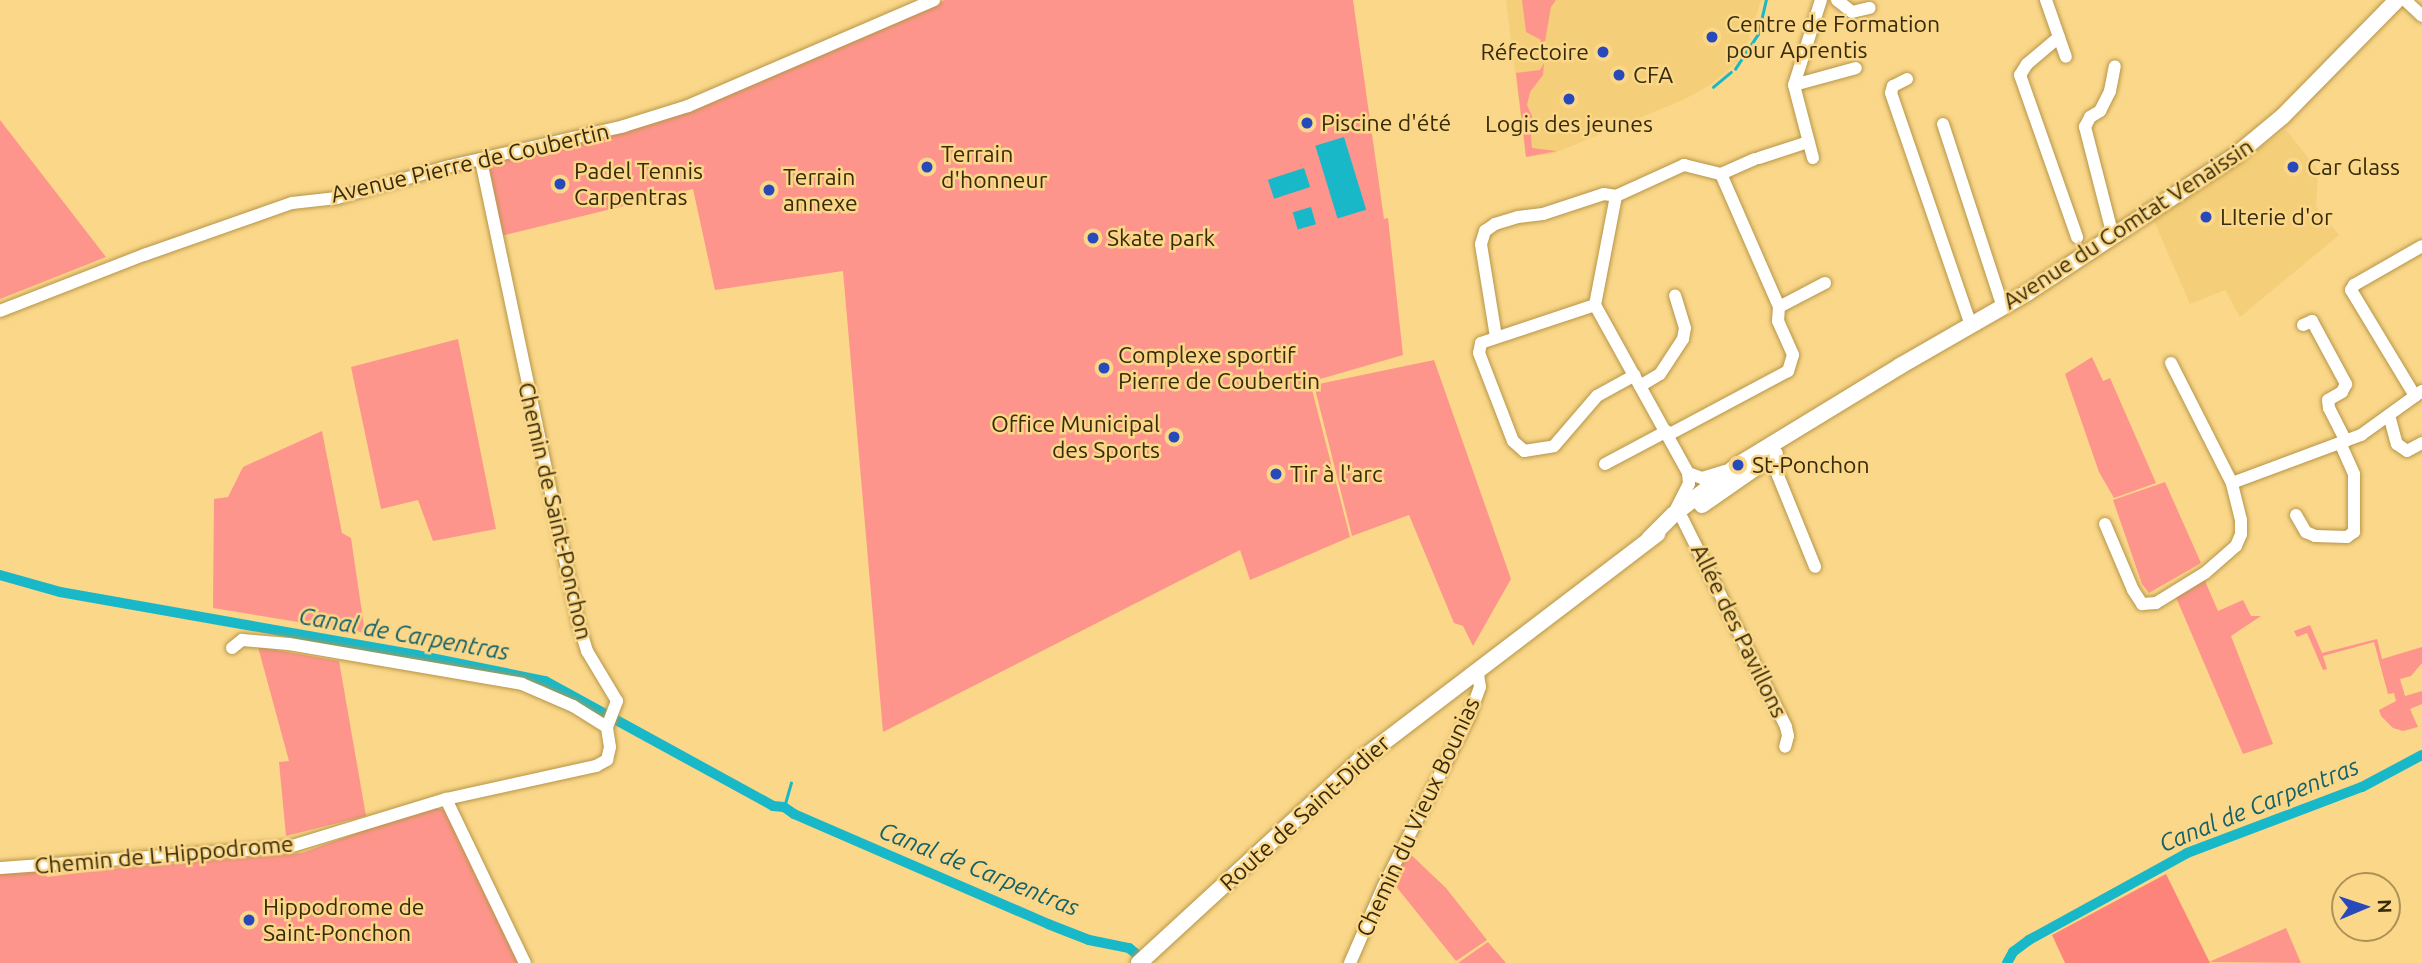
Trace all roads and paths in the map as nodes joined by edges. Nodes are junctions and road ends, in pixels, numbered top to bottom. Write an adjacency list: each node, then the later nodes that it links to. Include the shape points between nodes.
1 (934, 0): 18 (street, Avenue Pierre de Coubertin, via 688,106 624,126)
2 (1821, 0): 14 (street)
3 (1838, 0): 7 (street, via 1852,12)
4 (2046, 0): 9 (street)
5 (2397, 0): 21 (main road, Avenue du Comtat Venaissin, via 2259,138)
6 (2406, 0): 8 (street)
7 (1870, 8)
8 (2422, 16)
9 (2059, 37): 10 (street); 22 (street, via 2020,75)
10 (2066, 57)
11 (2115, 66): 21 (street, via 2110,91 2085,127)
12 (1856, 68): 14 (street)
13 (1907, 79): 31 (street, via 1893,86 1891,93)
14 (1794, 85): 16 (street)
15 (1943, 124): 28 (street)
16 (1808, 142): 17 (street); 19 (street)
17 (1813, 158)
18 (481, 159): 29 (street, Avenue Pierre de Coubertin, via 250,216); 51 (street, Chemin de Saint-Ponchon, via 578,621 587,651 617,701)
19 (1721, 174): 20 (street, via 1684,165); 27 (street)
20 (1616, 196): 26 (street); 32 (street, via 1604,194 1543,214 1506,220 1485,231 1481,244)
21 (2113, 236): 28 (main road, Avenue du Comtat Venaissin)
22 (2077, 237)
23 (2422, 246): 35 (street, via 2351,289)
24 (1825, 283): 27 (street)
25 (1675, 295): 34 (street, via 1685,328 1683,339 1660,374)
26 (1595, 305): 32 (street); 34 (street)
27 (1779, 307): 37 (street, via 1778,321 1793,355 1788,371)
28 (2003, 308): 31 (main road, Avenue du Comtat Venaissin)
29 (0, 311)
30 (2304, 325): 38 (street, via 2312,321 2346,384 2328,400)
31 (1971, 326): 40 (main road, Avenue du Comtat Venaissin)
32 (1496, 337): 34 (street, via 1481,343 1479,353 1513,440 1524,451 1554,446 1597,396)
33 (2171, 363): 43 (street)
34 (1638, 381): 37 (street)
35 (2419, 393): 36 (street)
36 (2389, 415): 38 (street); 39 (street, via 2397,444 2407,451)
37 (1667, 433): 41 (street); 42 (street)
38 (2343, 442): 43 (street); 46 (street, via 2354,474 2354,532 2347,537 2315,536 2306,532)
39 (2422, 443)
40 (1769, 452): 42 (main road, Avenue du Comtat Venaissin); 44 (main road, Avenue du Comtat Venaissin); 48 (street)
41 (1605, 464)
42 (1693, 482): 44 (street); 45 (main road, Avenue du Comtat Venaissin)
43 (2232, 483): 47 (street, via 2241,520 2236,546 2205,573 2149,605 2142,604 2133,590)
44 (1727, 488): 45 (main road, Avenue du Comtat Venaissin)
45 (1682, 515): 50 (main road, Avenue du Comtat Venaissin); 52 (street, Allée des Pavillons, via 1786,727)
46 (2296, 515)
47 (2105, 524)
48 (1815, 567)
49 (232, 648): 51 (street, via 242,640 289,644 522,684)
50 (1477, 669): 55 (main road, Route de Saint-Didier, via 1326,789); 57 (street, Chemin du Vieux Bounias, via 1480,687 1469,717)
51 (608, 725): 53 (street, Chemin de Saint-Ponchon, via 610,747 604,763)
52 (1784, 747)
53 (446, 799): 54 (street, Chemin de L'Hippodrome, via 289,847); 56 (street)
54 (0, 868)
55 (1145, 958)
56 (525, 963)
57 (1350, 963)

